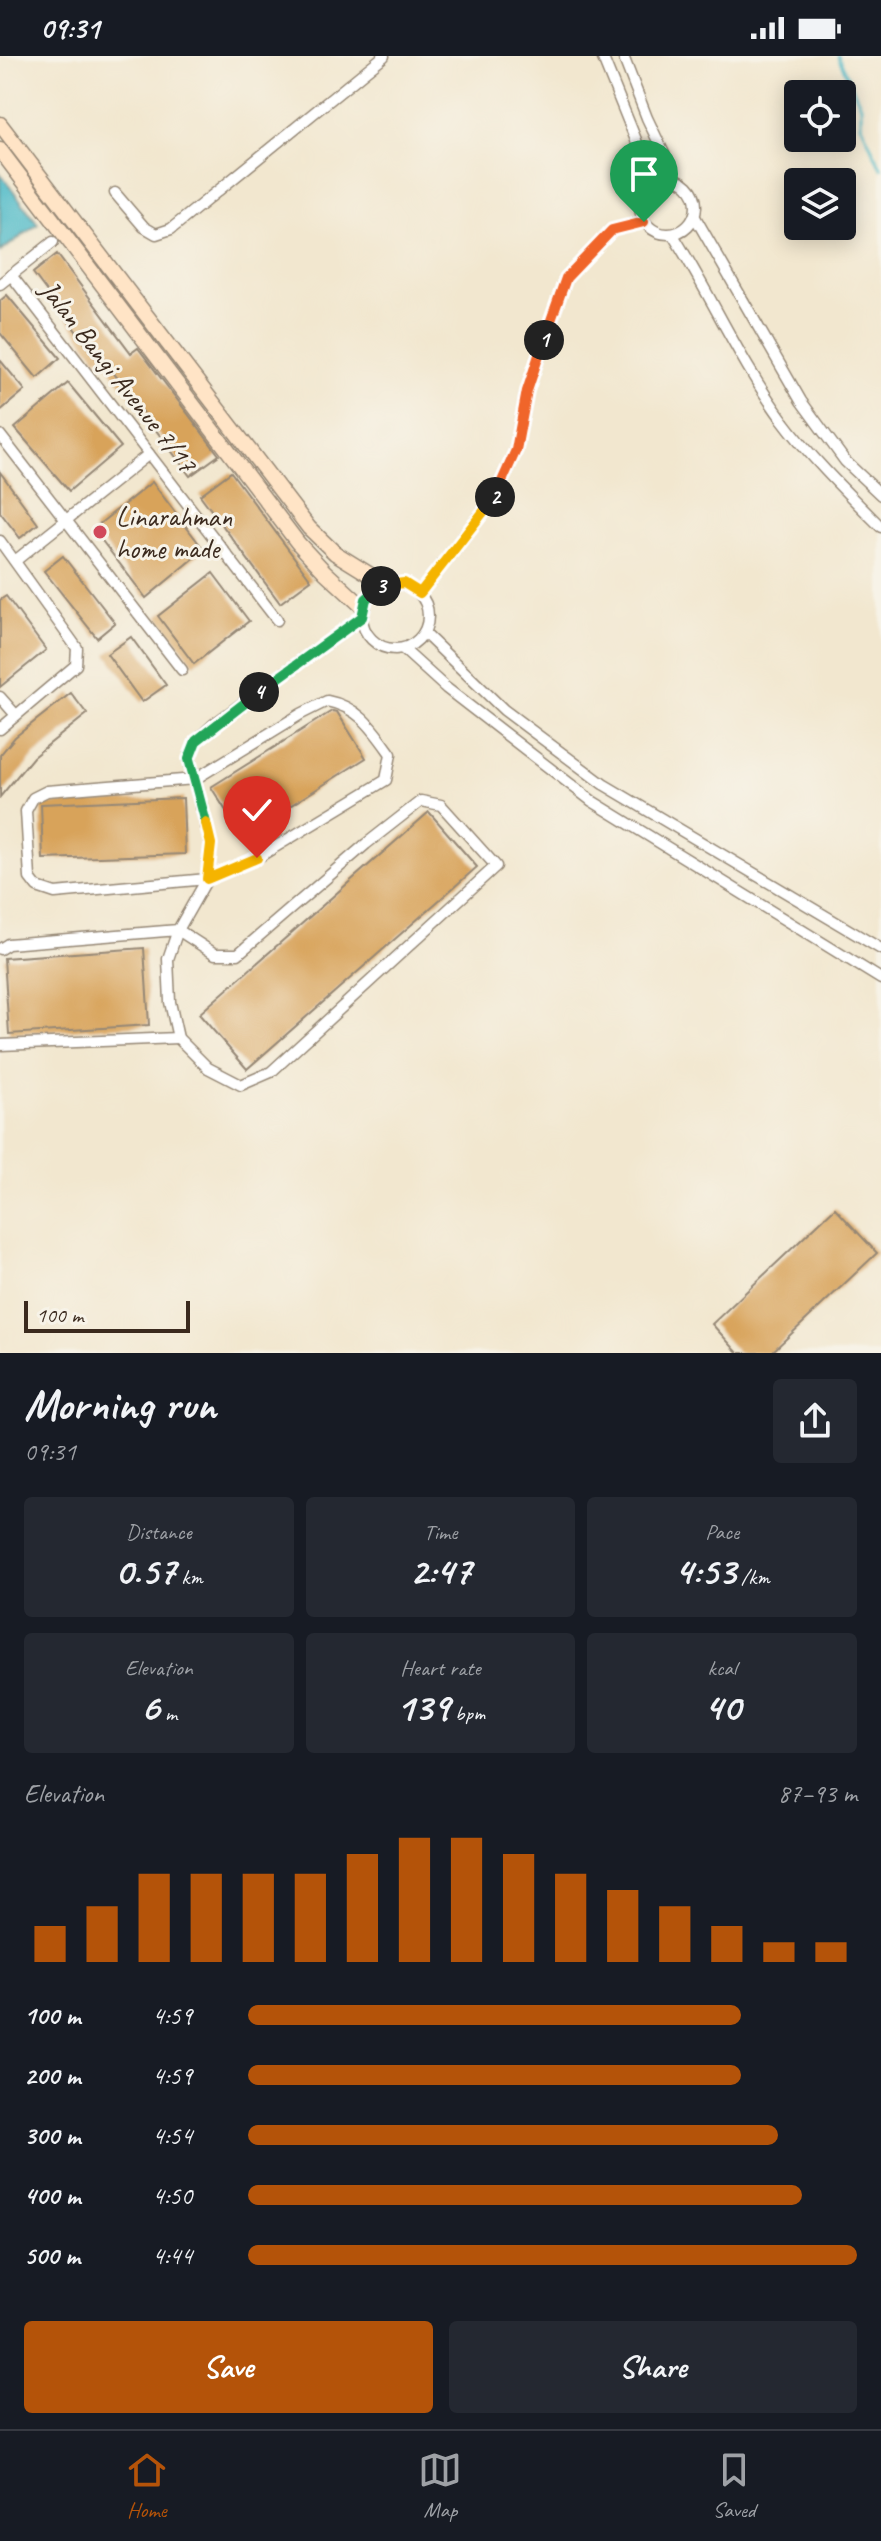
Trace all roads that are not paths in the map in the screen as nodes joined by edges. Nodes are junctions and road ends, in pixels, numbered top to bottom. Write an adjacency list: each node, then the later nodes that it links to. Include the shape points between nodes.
1 (384, 56): 8 (street, via 171,229 156,234 144,227)
2 (602, 56): 7 (street)
3 (623, 56): 6 (street)
4 (1, 132): 22 (street, via 309,528 335,553)
5 (0, 150): 24 (street, via 298,543)
6 (676, 179): 7 (street); 9 (street, via 694,194)
7 (649, 185): 10 (street, via 641,199)
8 (115, 193)
9 (695, 217): 11 (street); 17 (street, via 801,401 845,461)
10 (644, 222): 11 (street, via 657,233); 23 (street, via 612,230 566,278 527,391 516,450 497,494)
11 (673, 235): 19 (street, via 782,419)
12 (53, 242): 13 (street)
13 (11, 275): 14 (street); 16 (street, Jalan Bangi Avenue 7/17)
14 (0, 284)
15 (0, 435): 18 (street)
16 (149, 454): 18 (street); 25 (street, Jalan Bangi Avenue 7/17)
17 (881, 495)
18 (66, 520): 21 (street); 28 (street)
19 (881, 527)
20 (0, 541): 21 (street)
21 (15, 561): 30 (street, via 77,648 76,665)
22 (385, 584): 23 (street, via 404,583); 24 (street, via 371,593)
23 (420, 593): 26 (street, via 428,608)
24 (363, 612): 27 (street, via 371,639); 32 (street, via 196,741 189,759)
25 (277, 620)
26 (424, 633): 27 (street); 36 (street, via 504,710 603,784)
27 (403, 649): 37 (street, via 592,801)
28 (182, 670)
29 (0, 697): 30 (street)
30 (15, 714): 31 (street)
31 (0, 729)
32 (195, 779): 33 (street, via 211,844); 33 (street, via 47,791 33,798 26,811 30,878 37,887 55,893); 33 (street, via 327,701 366,719 391,754 386,780 257,858)
33 (207, 879): 34 (street)
34 (178, 930): 35 (street, via 8,944); 38 (street, via 168,959); 38 (street, via 215,954 238,954 421,801 441,805 496,866 271,1072 241,1085 208,1068)
35 (0, 949)
36 (881, 949)
37 (881, 979)
38 (178, 1038): 39 (street)
39 (0, 1045)

